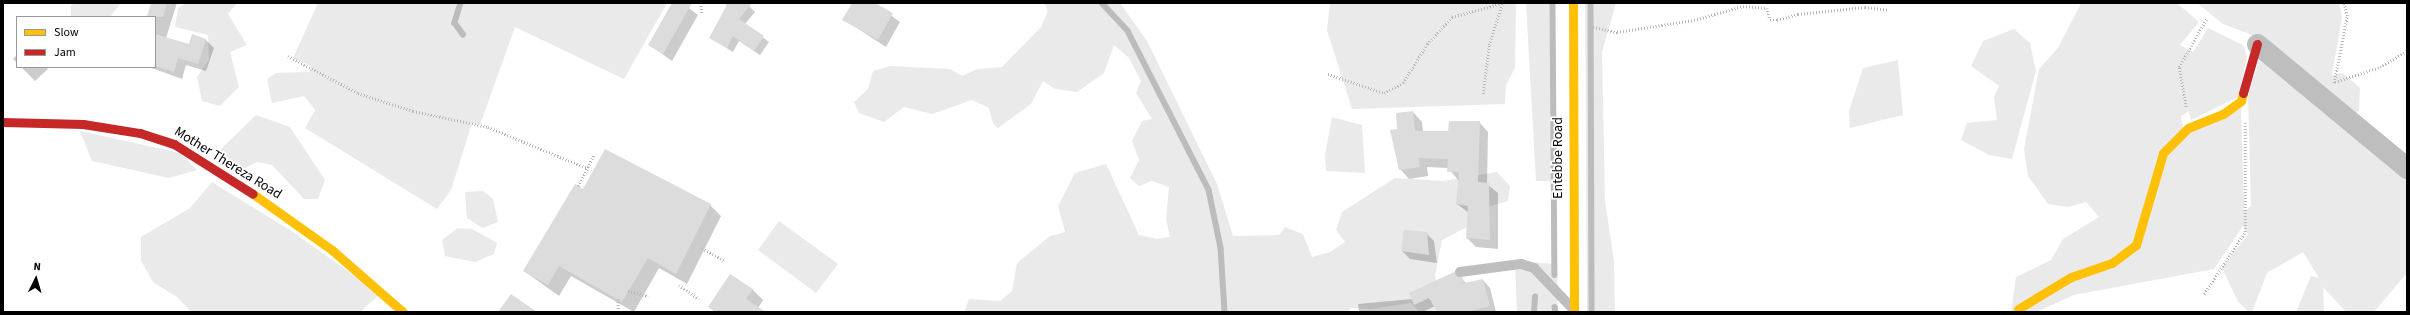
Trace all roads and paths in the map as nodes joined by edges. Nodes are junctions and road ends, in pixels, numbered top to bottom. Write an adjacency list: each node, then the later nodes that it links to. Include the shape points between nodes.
1 (701, 3): 6 (path)
2 (1503, 3): 12 (path, via 1452,17 1427,44 1403,83 1384,93); 14 (path, via 1489,46)
3 (1573, 3): 33 (street, Entebbe Road)
4 (2344, 3): 13 (path, via 2347,16)
5 (1888, 10): 8 (path, via 1865,7 1798,14 1770,20 1767,8 1743,6 1694,20 1617,32)
6 (702, 13)
7 (2207, 18): 18 (path, via 2179,68)
8 (1594, 28)
9 (2257, 44): 15 (street); 16 (street)
10 (2407, 51): 13 (path, via 2380,67)
11 (288, 56): 20 (path, via 358,93 413,111 488,127)
12 (1328, 74)
13 (2334, 82): 16 (path)
14 (1483, 94)
15 (2245, 95): 18 (street, via 2223,114); 28 (path, via 2245,232)
16 (2330, 104): 21 (street)
17 (3, 122): 34 (street, Mother Thereza Road, via 83,124 140,133 174,144 263,200 332,250)
18 (2188, 128): 32 (street, via 2163,153 2136,245 2112,263 2071,277)
19 (593, 156): 20 (path)
20 (587, 168): 22 (path)
21 (2407, 168)
22 (578, 186)
23 (702, 248): 24 (path)
24 (725, 261)
25 (1460, 272): 33 (lane, via 1521,264 1534,268)
26 (679, 285): 31 (path)
27 (628, 291): 29 (path)
28 (2204, 294)
29 (648, 296)
30 (618, 299): 35 (path)
31 (699, 299)
32 (2018, 309)
33 (1574, 311)
34 (403, 312)
35 (618, 312)

